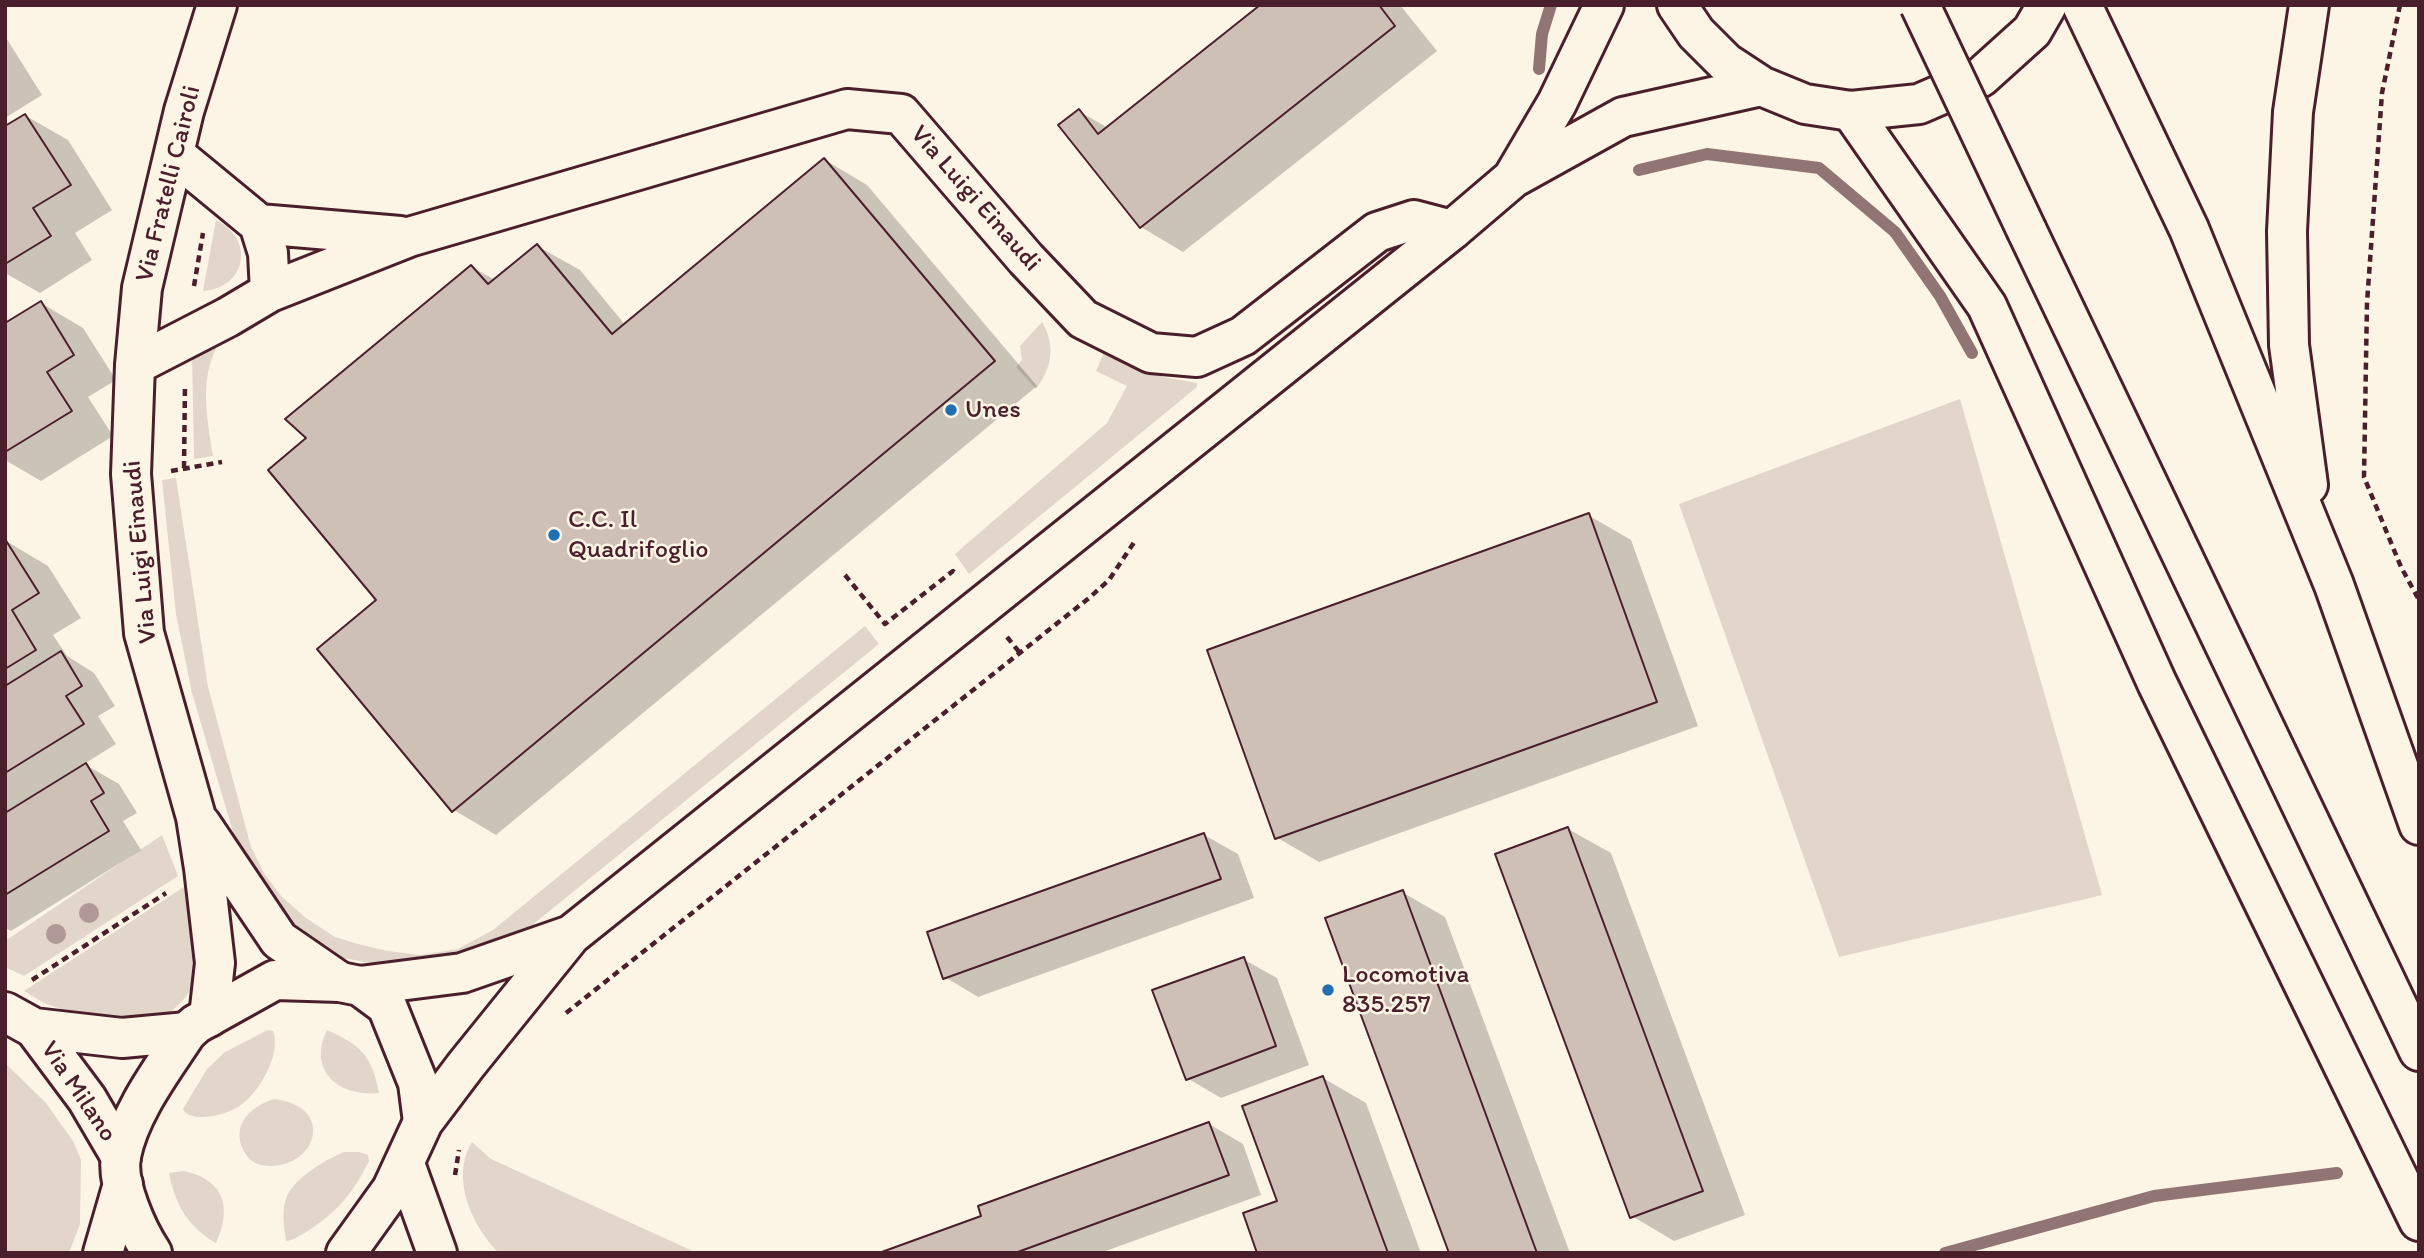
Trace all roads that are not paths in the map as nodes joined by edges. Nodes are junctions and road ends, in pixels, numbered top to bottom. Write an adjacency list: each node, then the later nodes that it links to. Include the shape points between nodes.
1 (217, 5): 10 (main road, Via Fratelli Cairoli)
2 (1604, 5): 11 (main road, via 1557,103)
3 (1677, 5): 8 (main road, via 1696,33 1726,63)
4 (1920, 5): 24 (main road, bridge)
5 (2047, 5): 9 (main road, via 2032,31 1981,77 1919,104)
6 (2082, 5): 17 (main road, via 2189,229)
7 (2309, 5): 17 (main road, via 2293,112 2287,231 2289,345 2307,480)
8 (1761, 86): 9 (main road, via 1805,103); 11 (main road, via 1623,117)
9 (1852, 111): 28 (main road, via 1987,306 2157,683)
10 (174, 154): 12 (main road); 16 (main road, Via Fratelli Cairoli, via 142,288)
11 (1513, 178): 13 (main road)
12 (259, 224): 14 (main road); 15 (main road, via 268,253)
13 (1452, 230): 14 (main road, Via Luigi Einaudi, via 1414,220 1377,232 1243,336 1197,357 1151,353 1083,319 901,114 847,109); 20 (main road)
14 (409, 237): 15 (main road, Via Luigi Einaudi)
15 (270, 292): 16 (main road, Via Luigi Einaudi)
16 (135, 365): 18 (main road, Via Luigi Einaudi, via 131,474 144,633)
17 (2334, 585): 19 (main road)
18 (196, 817): 21 (main road, via 279,940); 23 (main road, via 215,963)
19 (2419, 825)
20 (571, 935): 21 (main road, via 462,973); 25 (main road)
21 (350, 984): 23 (main road, via 275,980); 25 (main road, via 387,1006 418,1083)
22 (20, 1020): 23 (main road, Via Milano, via 122,1038); 27 (main road, Via Milano, via 88,1099)
23 (198, 1024): 27 (main road, via 139,1107)
24 (2419, 1051)
25 (423, 1122): 26 (main road)
26 (405, 1164): 31 (main road); 32 (main road)
27 (122, 1171): 29 (main road); 30 (main road, Via Milano, via 139,1233)
28 (2419, 1221)
29 (103, 1253)
30 (152, 1253)
31 (346, 1253)
32 (437, 1253)

